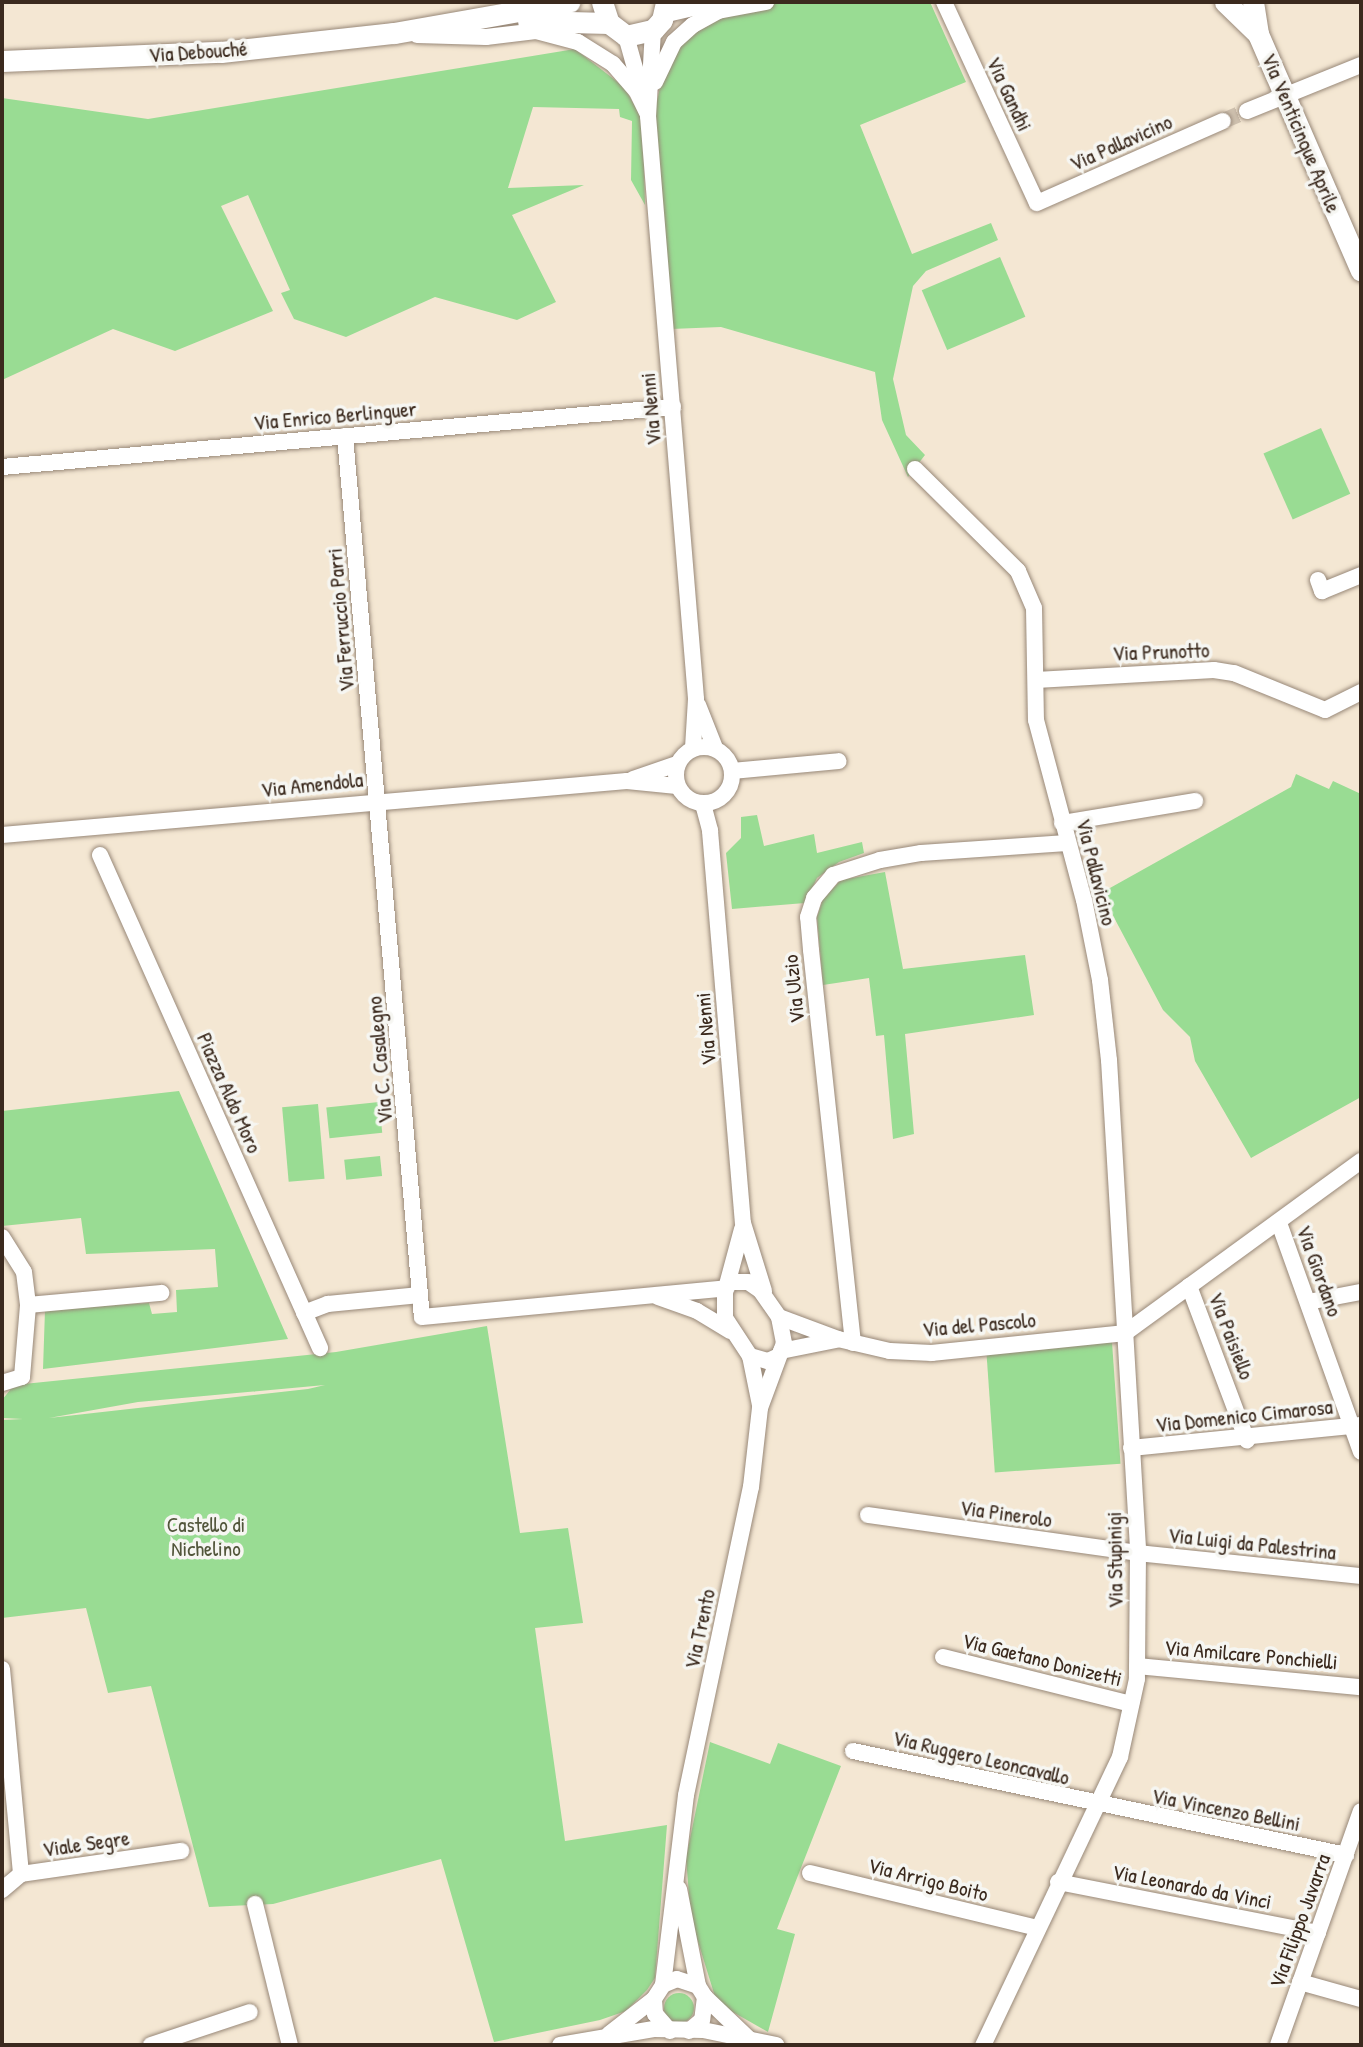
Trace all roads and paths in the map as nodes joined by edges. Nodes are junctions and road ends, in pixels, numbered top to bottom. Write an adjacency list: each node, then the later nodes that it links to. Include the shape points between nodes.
1 (569, 2): 11 (main road, Via Debouché)
2 (602, 2): 9 (main road)
3 (704, 2): 8 (main road)
4 (766, 2): 18 (street, Via Nenni, via 718,11 674,41 656,74)
5 (944, 2): 20 (street, Via Gandhi)
6 (1225, 2): 12 (main road, Via Venticinque Aprile)
7 (1253, 2): 12 (main road, Via Venticinque Aprile)
8 (666, 6): 10 (main road)
9 (608, 23): 11 (main road, Via Debouché, via 539,20); 13 (main road)
10 (653, 30): 13 (main road); 18 (street, Via Nenni)
11 (400, 34): 14 (main road, Via Debouché, via 221,52); 18 (street, Via Nenni, via 486,37 536,31 559,36 590,47 613,64 636,90)
12 (1258, 34): 16 (main road, Via Venticinque Aprile)
13 (626, 36): 18 (street, Via Nenni)
14 (2, 61)
15 (1361, 65): 16 (street)
16 (1285, 96): 17 (street); 21 (main road, Via Venticinque Aprile)
17 (1247, 111)
18 (648, 116): 22 (street, Via Nenni)
19 (1223, 121): 20 (street, Via Pallavicino)
20 (1037, 203)
21 (1361, 271)
22 (673, 407): 23 (street, Via Enrico Berlinguer); 30 (street, Via Nenni)
23 (345, 436): 24 (street, Via Enrico Berlinguer); 38 (street, Via Ferruccio Parri)
24 (2, 467)
25 (915, 469): 28 (street, Via Pallavicino, via 1025,581 1034,608)
26 (1361, 575): 27 (street, via 1322,591)
27 (1318, 580)
28 (1036, 680): 29 (street, Via Prunotto, via 1214,670 1234,673 1325,710); 41 (street, Via Pallavicino, via 1036,720)
29 (1361, 692)
30 (696, 699): 31 (street, Via Nenni); 32 (street, Via Nenni)
31 (693, 748): 32 (street); 34 (street)
32 (715, 748): 35 (street)
33 (839, 761): 35 (street)
34 (677, 764): 36 (street, Via Amendola); 37 (street)
35 (732, 771): 40 (street, via 730,786)
36 (627, 781): 37 (street, Via Amendola); 38 (street, Via Amendola)
37 (677, 786): 40 (street, via 684,796)
38 (379, 800): 42 (street, Via Amendola); 53 (street, Via C. Casalegno)
39 (1195, 801): 41 (street)
40 (709, 803): 46 (street, Via Nenni)
41 (1062, 823): 43 (street, Via Pallavicino)
42 (2, 835)
43 (1067, 844): 61 (street, Via Pallavicino, via 1100,980 1119,1185); 62 (street, Via Ulzio, via 880,860 833,875 812,902 811,950)
44 (100, 855): 58 (street, Piazza Aldo Moro)
45 (1361, 1161): 47 (street)
46 (743, 1223): 49 (street, Via Nenni); 55 (street, Via Nenni)
47 (1279, 1223): 50 (street); 56 (street, Via Giordano)
48 (2, 1237): 57 (street, via 24,1272)
49 (728, 1285): 54 (street); 55 (street, via 748,1282); 60 (street, Via Nenni, via 724,1306)
50 (1189, 1286): 61 (street); 69 (street, Via Paisiello)
51 (1361, 1292): 56 (street)
52 (161, 1293): 57 (street)
53 (421, 1295): 54 (street, Via C. Casalegno, via 422,1317); 58 (street, via 328,1304)
54 (652, 1295): 60 (street, via 697,1311)
55 (768, 1300): 59 (street)
56 (1308, 1302): 68 (street, Via Giordano)
57 (27, 1305): 66 (street, via 22,1377)
58 (304, 1313): 63 (street, Piazza Aldo Moro)
59 (779, 1317): 62 (street, Via del Pascolo); 64 (street, via 785,1333)
60 (730, 1331): 65 (street)
61 (1125, 1333): 62 (street, Via del Pascolo, via 932,1353 890,1351); 70 (street, Via Stupinigi)
62 (846, 1341): 64 (street, Via del Pascolo)
63 (320, 1348)
64 (779, 1354): 65 (street, Via del Pascolo, via 768,1361); 67 (street, Via Trento)
65 (750, 1356): 67 (street, Via Trento)
66 (2, 1383)
67 (760, 1408): 85 (street, Via Trento, via 751,1487)
68 (1357, 1426): 69 (street, Via Domenico Cimarosa); 71 (street, Via Giordano)
69 (1247, 1440): 70 (street, Via Domenico Cimarosa)
70 (1131, 1448): 73 (street, Via Stupinigi)
71 (1361, 1452)
72 (868, 1515): 73 (street, Via Pinerolo)
73 (1138, 1553): 74 (street, Via Luigi da Palestrina); 76 (street, Via Stupinigi)
74 (1361, 1576)
75 (943, 1657): 79 (street, Via Gaetano Donizetti)
76 (1137, 1666): 78 (street, Via Amilcare Ponchielli); 79 (street, Via Stupinigi)
77 (2, 1669): 87 (street)
78 (1361, 1687)
79 (1131, 1704): 81 (street, Via Stupinigi, via 1120,1757)
80 (853, 1751): 81 (street, Via Ruggero Leoncavallo)
81 (1099, 1806): 84 (street, Via Vincenzo Bellini); 88 (street, Via Stupinigi)
82 (1361, 1811): 84 (street, Via Filippo Juvarra)
83 (181, 1851): 87 (street, Viale Segre)
84 (1346, 1854): 92 (street, Via Filippo Juvarra)
85 (675, 1857): 94 (street, Via Trento); 95 (street, Via Trento, via 682,1923)
86 (810, 1873): 91 (street, Via Arrigo Boito)
87 (21, 1874): 89 (street, Viale Segre)
88 (1058, 1882): 91 (street, Via Stupinigi); 92 (street, Via Leonardo da Vinci)
89 (2, 1890)
90 (255, 1904): 103 (street)
91 (1037, 1928): 106 (street, Via Stupinigi)
92 (1318, 1933): 93 (street, Via Filippo Juvarra)
93 (1300, 1982): 96 (street); 107 (street, Via Filippo Juvarra)
94 (658, 1992): 95 (street, via 677,1979); 98 (street, via 654,2014); 100 (street)
95 (701, 1992): 99 (street, via 705,2013); 101 (street)
96 (1361, 1999)
97 (250, 2012): 102 (street)
98 (670, 2031): 99 (street); 100 (street)
99 (689, 2031): 101 (street)
100 (608, 2035): 104 (street)
101 (749, 2039): 105 (street)
102 (151, 2045)
103 (290, 2045)
104 (560, 2045)
105 (776, 2045)
106 (983, 2045)
107 (1278, 2045)

